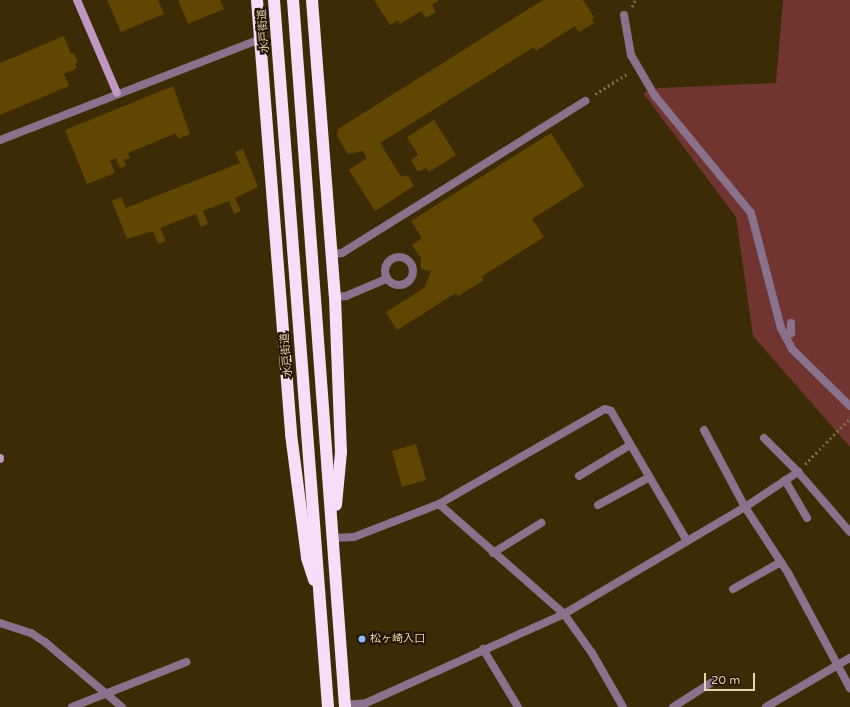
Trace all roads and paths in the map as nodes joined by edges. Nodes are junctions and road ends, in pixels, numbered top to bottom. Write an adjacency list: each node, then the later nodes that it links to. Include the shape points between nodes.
1 (77, 0): 9 (street)
2 (257, 0): 7 (highway)
3 (274, 0): 37 (highway, 水戸街道)
4 (293, 0): 32 (highway)
5 (312, 0): 12 (highway)
6 (624, 14): 8 (street, via 631,55)
7 (260, 39): 9 (street); 37 (highway, via 291,434 307,558)
8 (638, 66): 10 (path); 16 (street, via 655,96 751,213)
9 (118, 93): 11 (street)
10 (584, 101): 12 (street, via 342,253)
11 (0, 140)
12 (332, 254): 14 (highway)
13 (386, 280): 14 (street, via 346,296)
14 (335, 297): 32 (highway, via 341,452)
15 (791, 322): 16 (street, via 790,333)
16 (785, 336): 17 (street, via 792,349)
17 (850, 406)
18 (850, 418): 22 (path)
19 (704, 430): 28 (street)
20 (764, 438): 22 (street)
21 (630, 445): 23 (street); 24 (street); 26 (street, via 611,411 605,409)
22 (798, 472): 25 (street); 31 (street)
23 (579, 476)
24 (648, 478): 27 (street); 33 (street)
25 (785, 480): 28 (street); 29 (street)
26 (439, 504): 32 (street, via 354,537); 34 (street)
27 (598, 505)
28 (745, 507): 33 (street); 35 (street)
29 (807, 518)
30 (541, 523): 34 (street)
31 (850, 532)
32 (333, 538): 47 (highway)
33 (687, 541): 38 (street)
34 (493, 553): 38 (street)
35 (781, 562): 36 (street); 43 (street)
36 (733, 589)
37 (320, 598): 50 (highway, 水戸街道)
38 (564, 614): 40 (street); 52 (street, via 592,653)
39 (0, 622): 46 (street, via 31,633 45,642)
40 (483, 649): 47 (street, via 366,703); 51 (street)
41 (850, 658): 43 (street)
42 (186, 662): 46 (street)
43 (838, 665): 45 (street); 54 (street)
44 (717, 680): 53 (street)
45 (850, 688)
46 (105, 694): 48 (street); 49 (street)
47 (345, 706)
48 (72, 707)
49 (122, 707)
50 (328, 707)
51 (518, 707)
52 (623, 707)
53 (673, 707)
54 (766, 707)

